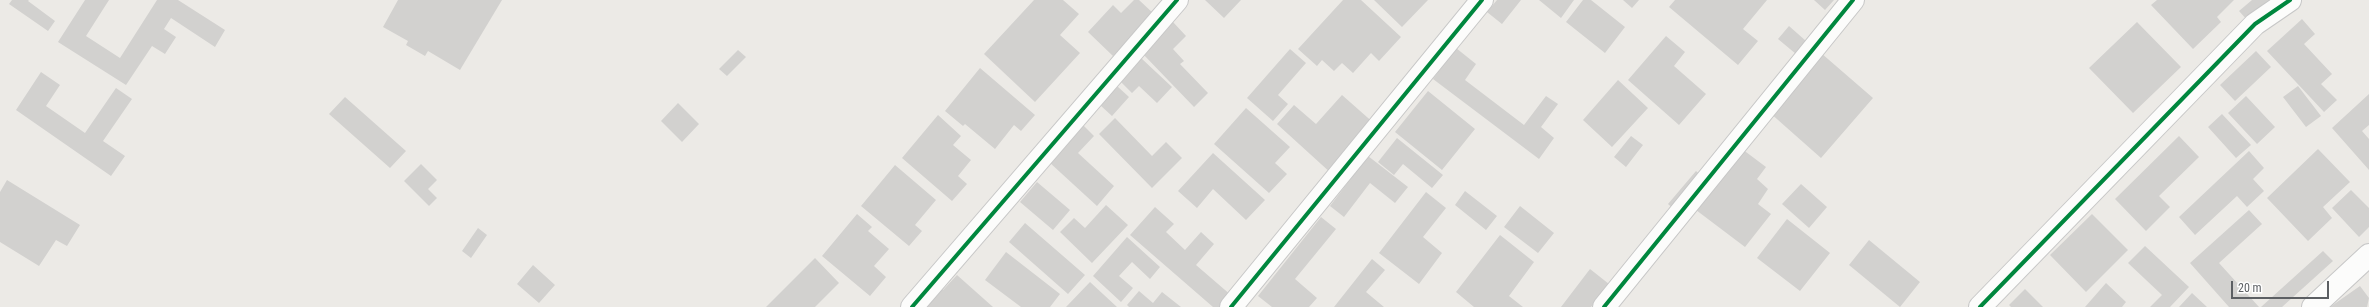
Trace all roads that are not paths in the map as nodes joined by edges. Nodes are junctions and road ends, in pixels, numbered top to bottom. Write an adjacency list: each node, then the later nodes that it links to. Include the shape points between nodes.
1 (1177, 0): 6 (street)
2 (1482, 0): 7 (street)
3 (1853, 0): 8 (street)
4 (2290, 0): 9 (street, via 2255,24)
5 (2369, 255): 10 (street)
6 (912, 307)
7 (1231, 307)
8 (1604, 307)
9 (1980, 307)
10 (2313, 307)

